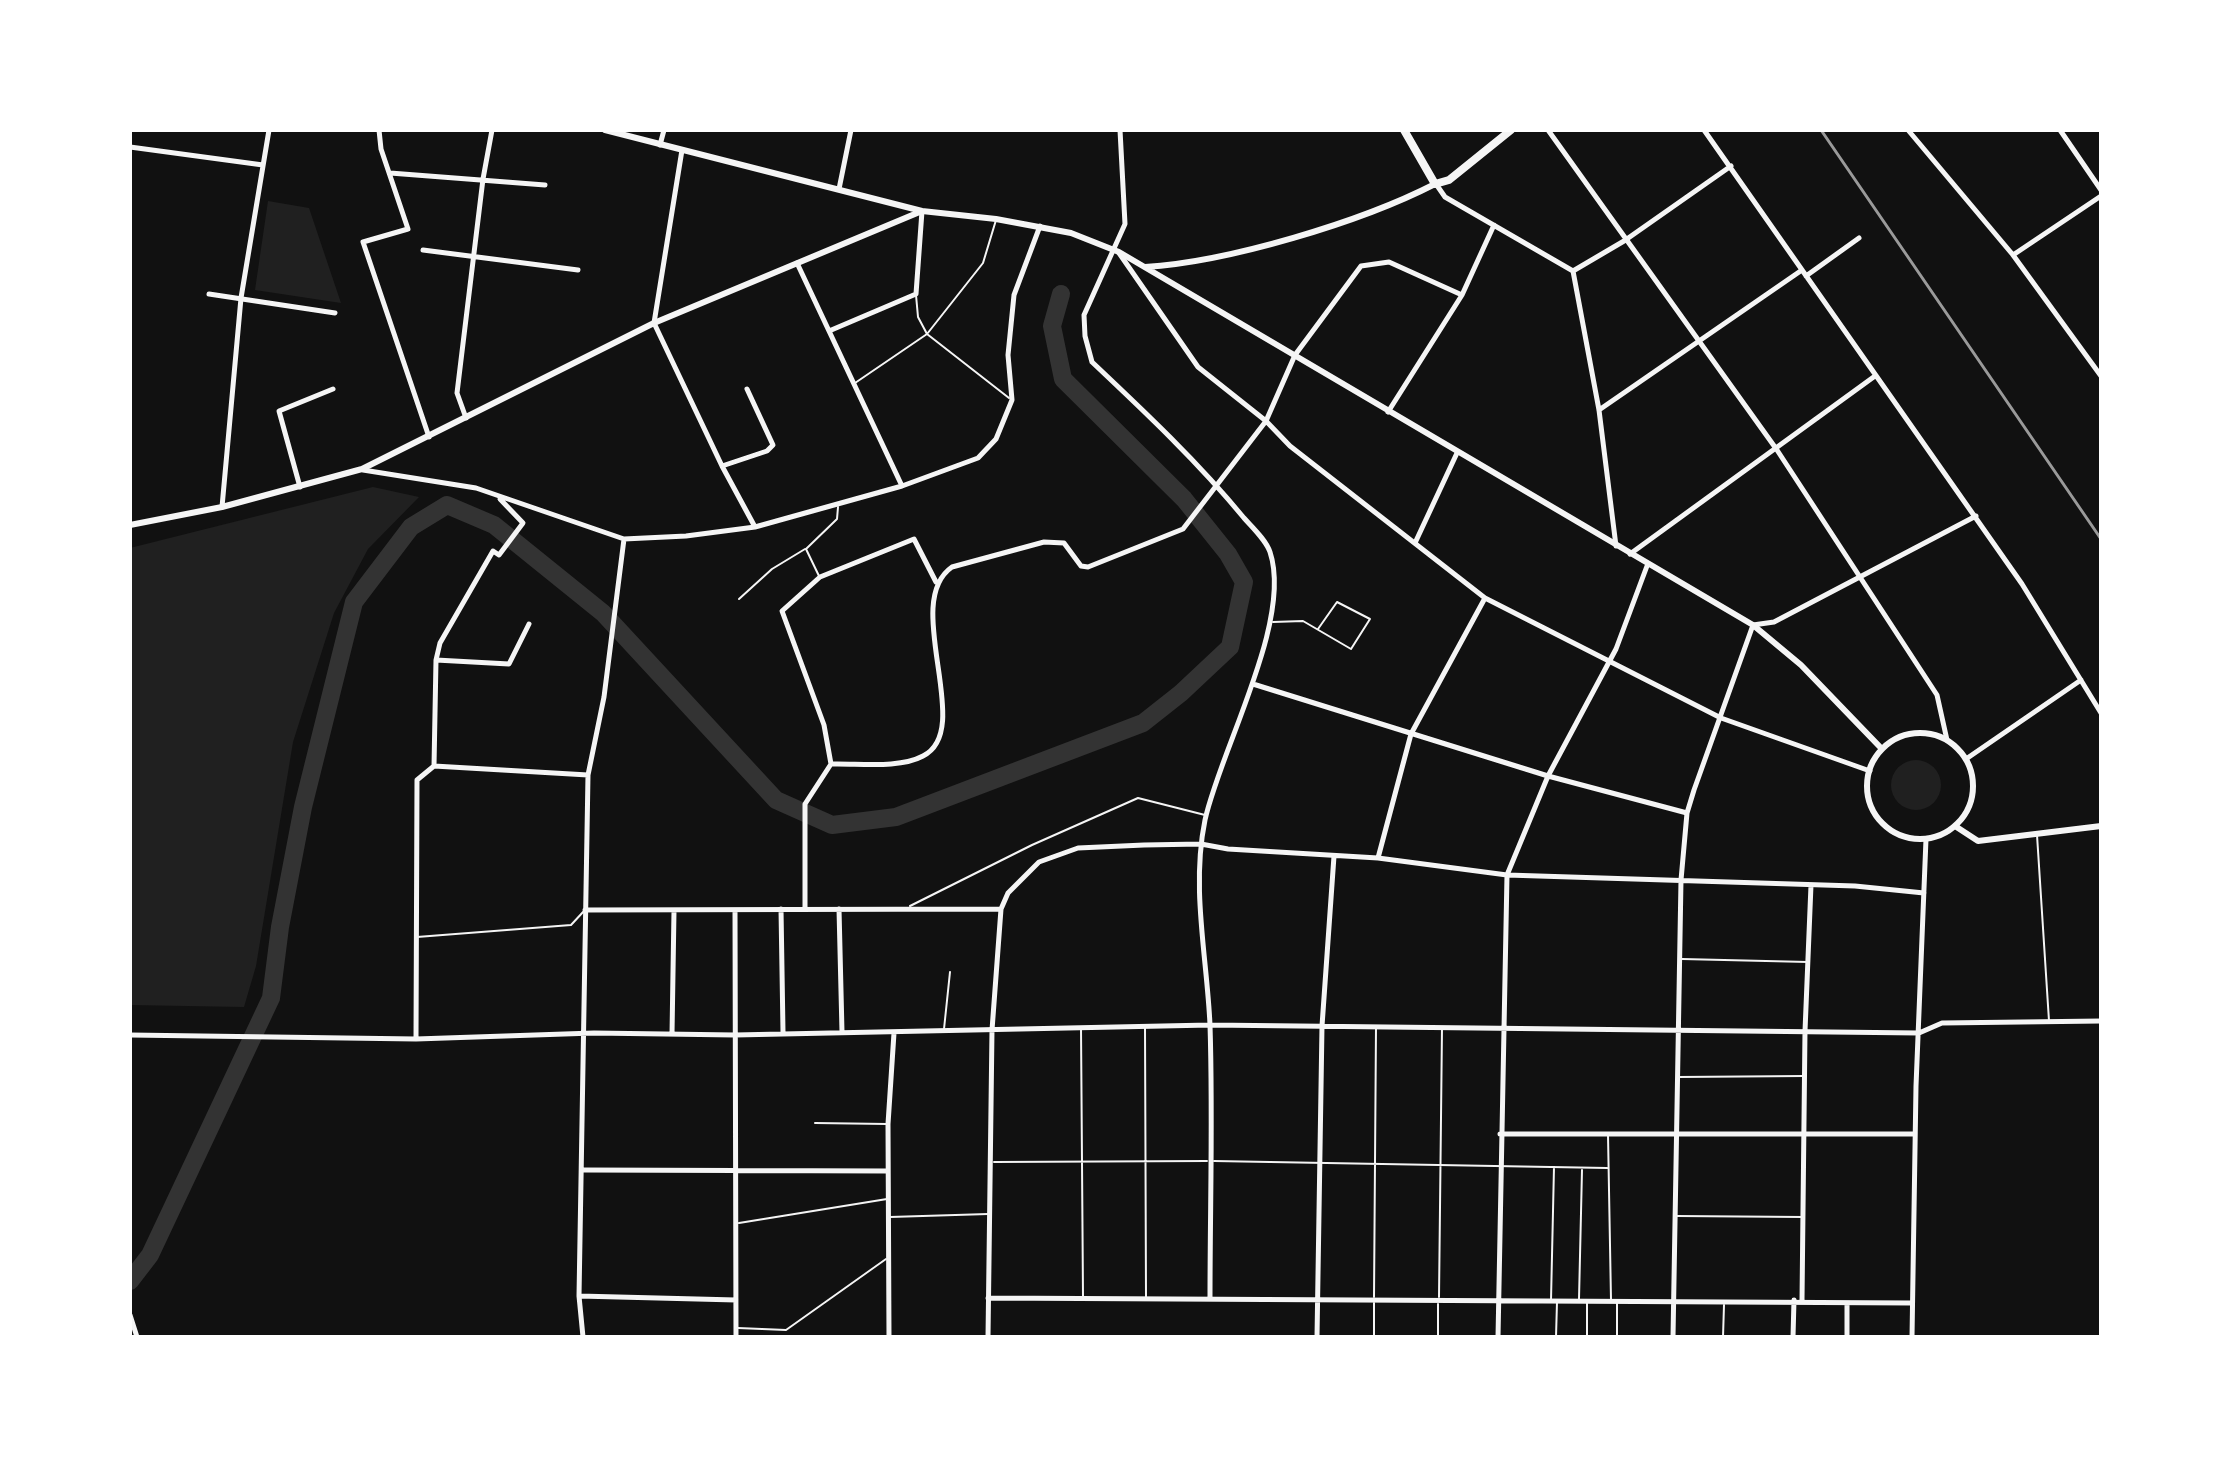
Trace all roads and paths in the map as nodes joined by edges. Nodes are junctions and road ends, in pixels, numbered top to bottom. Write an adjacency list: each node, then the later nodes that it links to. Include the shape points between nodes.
1 (269, 130): 17 (street)
2 (379, 130): 19 (street)
3 (492, 130): 20 (street)
4 (605, 130): 14 (street)
5 (664, 130): 14 (street)
6 (851, 130): 23 (street)
7 (1120, 130): 33 (street, via 1125,224)
8 (1404, 130): 21 (main road)
9 (1511, 130): 21 (main road, via 1449,180)
10 (1548, 130): 31 (street)
11 (1704, 130): 18 (street)
12 (1908, 130): 34 (street)
13 (2060, 130): 24 (street)
14 (660, 146): 16 (street)
15 (130, 147): 17 (street)
16 (682, 149): 23 (street); 47 (street)
17 (263, 165): 45 (street)
18 (1731, 166): 31 (street); 39 (street)
19 (390, 173): 20 (street); 62 (street, via 408,229 363,242)
20 (483, 179): 22 (street); 35 (street)
21 (1435, 184): 28 (street, via 1445,197); 37 (street, via 1318,230 1180,265)
22 (545, 185)
23 (839, 189): 26 (street)
24 (2101, 190)
25 (2101, 196): 34 (street)
26 (922, 211): 27 (street); 36 (street); 43 (street)
27 (996, 219): 29 (street); 49 (lane, via 983,263)
28 (1494, 225): 40 (street); 44 (street)
29 (1040, 226): 33 (street); 57 (street, via 1014,295 1008,355)
30 (1859, 238): 41 (street)
31 (1624, 241): 40 (street); 50 (street)
32 (423, 250): 35 (street)
33 (1115, 251): 37 (street); 61 (street, via 1198,367); 68 (street, via 1084,315 1092,362)
34 (2013, 255): 53 (street)
35 (474, 256): 38 (street); 60 (street, via 457,393)
36 (797, 262): 47 (street); 48 (street)
37 (1145, 267): 51 (street)
38 (578, 270)
39 (1802, 270): 41 (street); 50 (street)
40 (1573, 271): 58 (street)
41 (1806, 276): 52 (street)
42 (209, 294): 45 (street)
43 (916, 294): 48 (street); 49 (lane, via 918,317)
44 (1462, 295): 51 (street, via 1389,262 1361,266); 59 (street)
45 (241, 298): 46 (street); 72 (street)
46 (335, 313)
47 (654, 323): 60 (street); 65 (street)
48 (829, 331): 54 (street)
49 (927, 334): 54 (lane); 57 (lane)
50 (1697, 343): 58 (street); 63 (street)
51 (1295, 355): 59 (street); 61 (street)
52 (1875, 376): 63 (street); 73 (street)
53 (2101, 376)
54 (854, 384): 67 (street)
55 (333, 389): 69 (street, via 279,411)
56 (747, 389): 65 (street, via 773,445)
57 (1012, 400): 67 (street, via 996,439 978,458)
58 (1599, 410): 78 (street)
59 (1387, 413): 64 (street)
60 (466, 418): 62 (street)
61 (1266, 421): 68 (street); 77 (street, via 1290,446)
62 (429, 438): 66 (street)
63 (1777, 450): 80 (street); 83 (street)
64 (1457, 453): 77 (street); 78 (street)
65 (722, 466): 75 (street)
66 (362, 469): 69 (street); 70 (street, via 476,488)
67 (902, 486): 71 (street)
68 (1217, 486): 84 (street, via 1183,529 1088,567 1081,566 1064,543 1044,542 952,567); 87 (street, via 1269,548 1274,582)
69 (300, 487): 72 (street)
70 (499, 498): 76 (street); 91 (street, via 523,523 499,555 493,551 440,643)
71 (838, 506): 75 (street); 79 (lane, via 837,519)
72 (222, 507): 74 (street)
73 (1976, 516): 83 (street); 93 (street)
74 (130, 525)
75 (755, 527): 76 (street)
76 (624, 539): 104 (street, via 604,697)
77 (1415, 543): 85 (street)
78 (1616, 547): 80 (street)
79 (806, 549): 82 (lane); 86 (lane, via 772,569)
80 (1629, 555): 81 (street)
81 (1647, 566): 89 (street); 92 (street)
82 (820, 577): 84 (street, via 914,539); 101 (street, via 782,611 824,725)
83 (1858, 577): 89 (street, via 1774,622); 98 (street, via 1937,695)
84 (936, 582): 101 (street, via 932,604 942,725 935,745 925,756 906,761)
85 (1485, 598): 92 (street); 97 (street)
86 (739, 599)
87 (1268, 622): 90 (lane, via 1303,621); 94 (street)
88 (529, 624): 91 (street, via 509,664)
89 (1753, 625): 96 (street); 99 (street, via 1801,665)
90 (1318, 629): 90 (lane, via 1351,649 1370,619 1337,602)
91 (436, 660): 102 (street)
92 (1610, 661): 96 (street); 105 (street)
93 (2081, 680): 95 (street); 100 (street)
94 (1253, 684): 97 (street); 107 (street)
95 (2101, 713)
96 (1721, 718): 103 (street); 106 (street)
97 (1411, 734): 105 (street); 114 (street)
98 (1947, 740): 99 (street, via 1909,734); 100 (street)
99 (1881, 748): 103 (street)
100 (1966, 759): 108 (street, via 1972,792)
101 (831, 764): 119 (street, via 805,804)
102 (434, 766): 104 (street); 127 (street, via 417,780)
103 (1870, 771): 111 (street, via 1866,789 1876,816 1898,835)
104 (588, 775): 124 (street)
105 (1548, 776): 106 (street); 115 (street)
106 (1687, 813): 116 (street)
107 (1206, 815): 112 (street); 120 (lane, via 1138,798)
108 (1955, 826): 110 (street, via 1978,841); 111 (street)
109 (2101, 826): 110 (street)
110 (2037, 834): 132 (lane)
111 (1926, 839): 118 (street)
112 (1201, 844): 113 (street); 123 (street, via 1078,848 1039,862 1008,893); 133 (street, via 1199,908)
113 (1334, 856): 114 (street); 136 (street)
114 (1378, 858): 115 (street)
115 (1507, 875): 116 (street); 139 (street)
116 (1681, 880): 117 (street); 128 (street)
117 (1811, 885): 118 (street); 129 (street)
118 (1924, 893): 148 (street)
119 (805, 908): 121 (street); 122 (street)
120 (906, 908): 122 (street); 123 (street)
121 (781, 909): 125 (street); 144 (street)
122 (839, 909): 145 (street)
123 (1001, 909): 141 (street)
124 (585, 910): 126 (street); 127 (lane, via 571,925); 146 (street)
125 (735, 910): 126 (street); 151 (street)
126 (674, 911): 149 (street)
127 (416, 937): 152 (street)
128 (1680, 959): 129 (lane); 142 (street)
129 (1809, 962): 143 (street)
130 (950, 972): 140 (lane)
131 (2101, 1021): 132 (street)
132 (2049, 1023): 148 (street, via 1942,1023)
133 (1210, 1025): 135 (street); 136 (street); 165 (street)
134 (1081, 1026): 135 (street); 141 (street); 163 (lane)
135 (1145, 1026): 164 (lane)
136 (1322, 1026): 137 (street); 162 (street)
137 (1376, 1026): 138 (street); 167 (lane)
138 (1442, 1026): 139 (street); 168 (lane)
139 (1502, 1027): 142 (street); 157 (street)
140 (944, 1030): 141 (street); 147 (street)
141 (992, 1030): 166 (street)
142 (1679, 1030): 143 (street); 154 (street)
143 (1805, 1031): 148 (street); 153 (street)
144 (783, 1032): 145 (street); 151 (street)
145 (842, 1032): 147 (street)
146 (583, 1033): 149 (street); 152 (street); 174 (street)
147 (894, 1033): 156 (street)
148 (1919, 1033): 159 (street)
149 (672, 1034): 151 (street)
150 (130, 1035): 152 (street)
151 (735, 1035): 172 (street)
152 (416, 1039)
153 (1805, 1076): 154 (lane); 161 (street)
154 (1678, 1077): 160 (street)
155 (815, 1123): 156 (lane)
156 (888, 1124): 175 (street)
157 (1500, 1134): 158 (street); 169 (street)
158 (1608, 1134): 160 (street); 173 (lane)
159 (1915, 1134): 161 (street); 201 (street)
160 (1677, 1135): 161 (street); 178 (street)
161 (1803, 1136): 180 (street)
162 (1320, 1160): 165 (lane); 167 (lane); 187 (street)
163 (1082, 1161): 164 (lane); 166 (lane); 185 (lane)
164 (1145, 1161): 165 (lane); 189 (lane)
165 (1210, 1161): 186 (street)
166 (993, 1162): 177 (street)
167 (1375, 1162): 168 (lane); 198 (lane)
168 (1441, 1164): 169 (lane); 199 (lane)
169 (1499, 1166): 170 (lane); 190 (street)
170 (1554, 1167): 171 (lane); 194 (lane)
171 (1582, 1167): 173 (lane); 195 (lane)
172 (737, 1168): 174 (street); 175 (street); 181 (street)
173 (1607, 1168): 197 (lane)
174 (584, 1170): 183 (street)
175 (888, 1171): 176 (street)
176 (888, 1199): 179 (street); 181 (lane)
177 (989, 1214): 179 (lane); 184 (street)
178 (1676, 1216): 180 (lane); 191 (street)
179 (889, 1217): 182 (street)
180 (1804, 1217): 193 (street)
181 (739, 1223): 188 (street)
182 (890, 1256): 203 (lane, via 786,1330); 207 (street)
183 (579, 1296): 188 (street); 205 (street)
184 (988, 1298): 185 (street); 208 (street)
185 (1083, 1298): 189 (street)
186 (1210, 1298): 187 (street); 189 (street)
187 (1317, 1299): 198 (street); 209 (street)
188 (736, 1300): 203 (street)
189 (1146, 1300)
190 (1499, 1300): 194 (street); 199 (street); 212 (street)
191 (1674, 1300): 192 (street); 197 (street); 216 (street)
192 (1724, 1300): 193 (street); 217 (lane)
193 (1798, 1300): 200 (street); 218 (street)
194 (1554, 1301): 195 (street); 213 (lane)
195 (1579, 1301): 196 (street)
196 (1587, 1301): 197 (street); 214 (lane)
197 (1614, 1301): 215 (lane)
198 (1374, 1302): 199 (street); 210 (lane)
199 (1438, 1302): 211 (lane)
200 (1847, 1303): 201 (street); 219 (street)
201 (1912, 1303): 220 (street)
202 (131, 1319): 204 (street)
203 (736, 1328): 206 (street)
204 (137, 1337)
205 (583, 1337)
206 (736, 1337)
207 (889, 1337)
208 (988, 1337)
209 (1317, 1337)
210 (1374, 1337)
211 (1438, 1337)
212 (1498, 1337)
213 (1556, 1337)
214 (1587, 1337)
215 (1617, 1337)
216 (1673, 1337)
217 (1723, 1337)
218 (1793, 1337)
219 (1847, 1337)
220 (1912, 1337)

